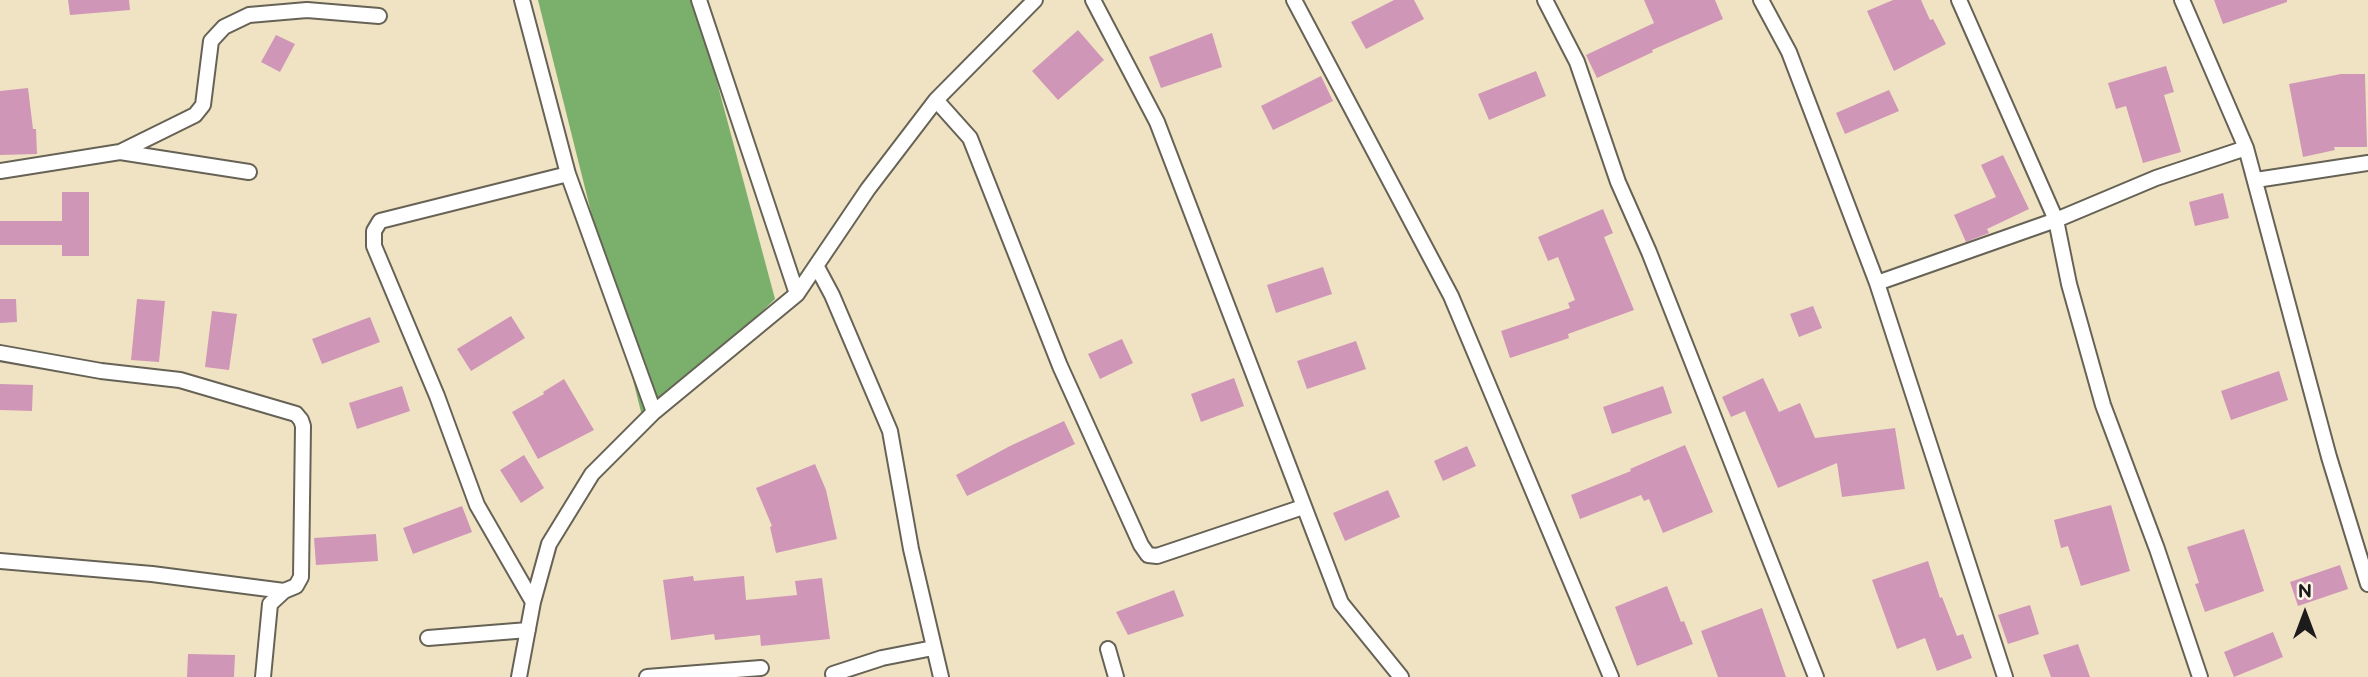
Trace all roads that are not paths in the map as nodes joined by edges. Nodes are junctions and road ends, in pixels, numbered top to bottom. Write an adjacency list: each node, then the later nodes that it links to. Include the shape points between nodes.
1 (522, 0): 17 (street)
2 (699, 0): 22 (street)
3 (1035, 0): 11 (street)
4 (1093, 0): 25 (street, via 1157,122)
5 (1294, 0): 42 (street, via 1451,296)
6 (1545, 0): 43 (street, via 1577,62 1618,182)
7 (1761, 0): 21 (street, via 1789,52)
8 (1959, 0): 19 (street)
9 (2182, 0): 12 (street)
10 (379, 16): 13 (street, via 307,10 249,15 223,27 211,41 203,106 195,115)
11 (936, 100): 20 (street, via 868,189); 25 (street, via 970,138 1060,366 1148,555 1157,556)
12 (2246, 148): 18 (street); 19 (street, via 2156,178)
13 (120, 152): 15 (street); 16 (street)
14 (2368, 163): 18 (street)
15 (0, 171)
16 (249, 172)
17 (568, 174): 24 (street); 29 (street, via 380,221 374,231 374,246 477,505)
18 (2256, 180): 27 (street, via 2329,457)
19 (2056, 220): 21 (street); 45 (street, via 2102,405)
20 (817, 267): 22 (street); 32 (street, via 890,431)
21 (1877, 283): 44 (street)
22 (797, 294): 24 (street)
23 (0, 353): 28 (street, via 180,380 296,414 303,426 301,578)
24 (654, 412): 29 (street, via 592,474 549,544)
25 (1303, 507): 41 (street, via 1342,603)
26 (0, 561): 28 (street, via 152,573)
27 (2368, 584)
28 (284, 591): 36 (street, via 270,604)
29 (533, 602): 30 (street)
30 (528, 630): 31 (street); 37 (street)
31 (428, 638)
32 (933, 648): 35 (street); 39 (street)
33 (1108, 649): 40 (street)
34 (761, 668): 38 (street)
35 (833, 674)
36 (262, 677)
37 (519, 677)
38 (647, 677)
39 (941, 677)
40 (1116, 677)
41 (1401, 677)
42 (1611, 677)
43 (1816, 677)
44 (2005, 677)
45 (2200, 677)

